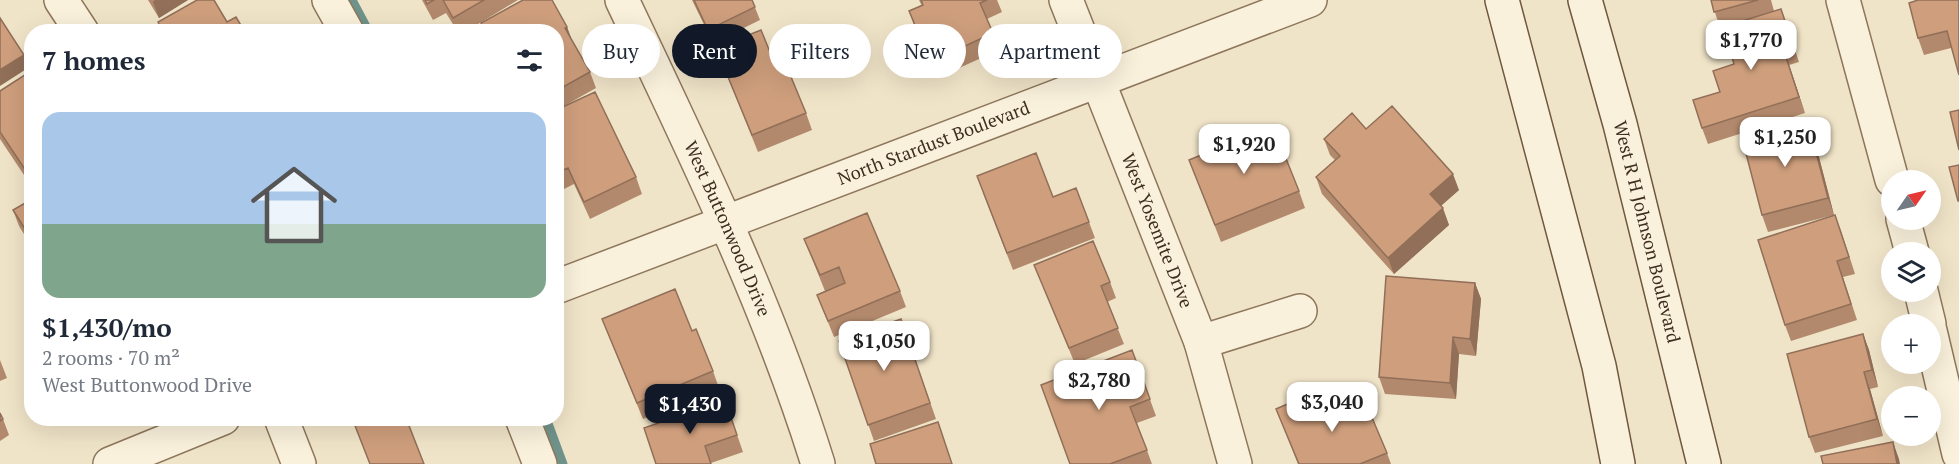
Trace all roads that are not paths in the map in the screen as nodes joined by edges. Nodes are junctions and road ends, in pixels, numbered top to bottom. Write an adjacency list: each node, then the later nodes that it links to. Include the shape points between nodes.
1 (61, 0): 9 (street)
2 (329, 0): 10 (street)
3 (622, 0): 13 (street, West Buttonwood Drive)
4 (1066, 0): 11 (street, West Yosemite Drive)
5 (1311, 0): 11 (street, North Stardust Boulevard)
6 (1502, 0): 27 (street, via 1599,366)
7 (1585, 0): 28 (street, West R H Johnson Boulevard, via 1626,147)
8 (1844, 0): 12 (street)
9 (77, 24)
10 (342, 24)
11 (1099, 79): 13 (street, North Stardust Boulevard); 16 (street, West Yosemite Drive)
12 (1889, 170)
13 (727, 221): 14 (street, North Stardust Boulevard); 25 (street, West Buttonwood Drive, via 801,409)
14 (564, 284)
15 (1300, 311): 16 (street)
16 (1201, 342): 26 (street, West Yosemite Drive)
17 (1940, 374): 21 (street)
18 (203, 426): 22 (street)
19 (284, 426): 23 (street)
20 (525, 426): 24 (street)
21 (1959, 454)
22 (110, 464)
23 (299, 464)
24 (540, 464)
25 (818, 464)
26 (1235, 464)
27 (1618, 464)
28 (1704, 464)

